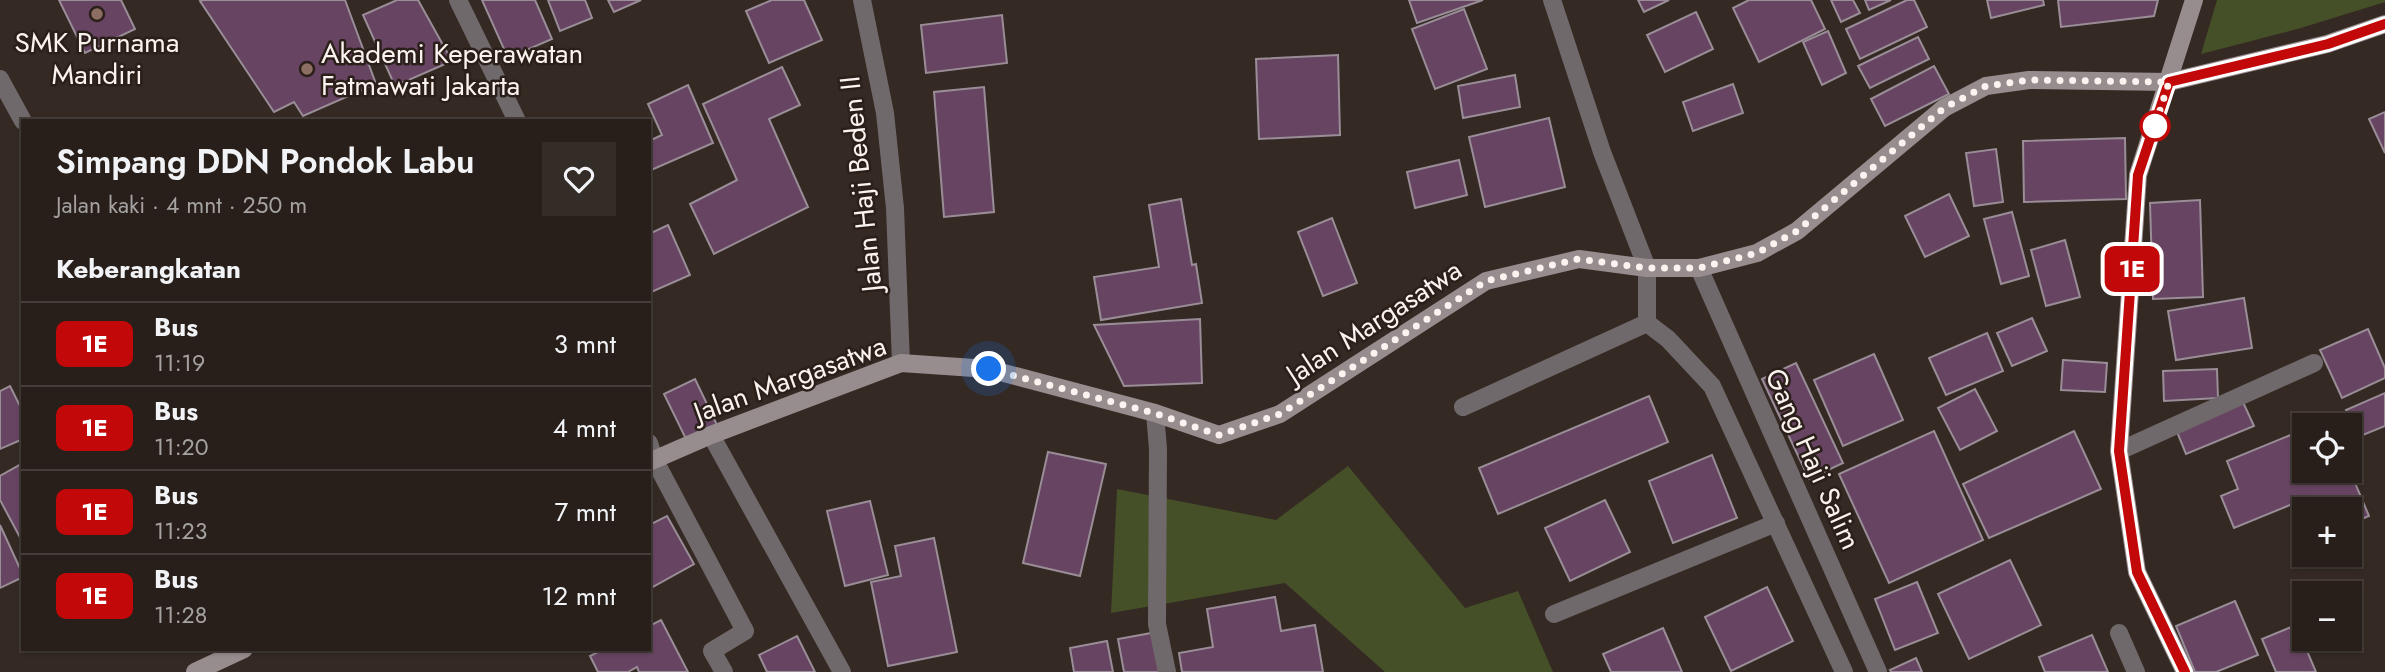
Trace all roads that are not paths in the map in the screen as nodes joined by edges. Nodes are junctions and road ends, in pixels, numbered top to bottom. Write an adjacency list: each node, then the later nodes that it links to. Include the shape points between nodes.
1 (458, 0): 9 (street)
2 (863, 0): 13 (street, Jalan Haji Beden II, via 888,140)
3 (1552, 0): 10 (street, via 1606,164)
4 (2194, 0): 7 (street)
5 (2385, 24): 7 (street, Jalan Margasatwa, via 2328,44)
6 (0, 79): 8 (street)
7 (2169, 82): 11 (street, Jalan Margasatwa, via 2029,80 1986,86 1944,108 1797,231 1757,253); 18 (street, via 2138,175)
8 (22, 119)
9 (516, 119)
10 (1647, 268): 11 (street, Jalan Margasatwa); 12 (street); 16 (street, Jalan Margasatwa, via 1578,259 1486,281 1280,414 1219,435)
11 (1699, 268): 29 (street, Gang Haji Salim)
12 (1647, 323): 15 (street); 20 (street, via 1712,387)
13 (901, 363): 16 (street, Jalan Margasatwa, via 989,369); 17 (street, Jalan Margasatwa)
14 (2314, 363): 18 (street)
15 (1463, 407)
16 (1154, 413): 27 (street, via 1157,624)
17 (711, 435): 19 (street, Jalan Margasatwa); 26 (street)
18 (2119, 451): 31 (street, via 2137,572)
19 (651, 455): 25 (street, via 745,631 712,651)
20 (1776, 523): 21 (street); 28 (street)
21 (1554, 614)
22 (2119, 633): 30 (street)
23 (240, 651): 24 (street)
24 (195, 672)
25 (724, 672)
26 (842, 672)
27 (1167, 672)
28 (1844, 672)
29 (1878, 672)
30 (2136, 672)
31 (2185, 672)

